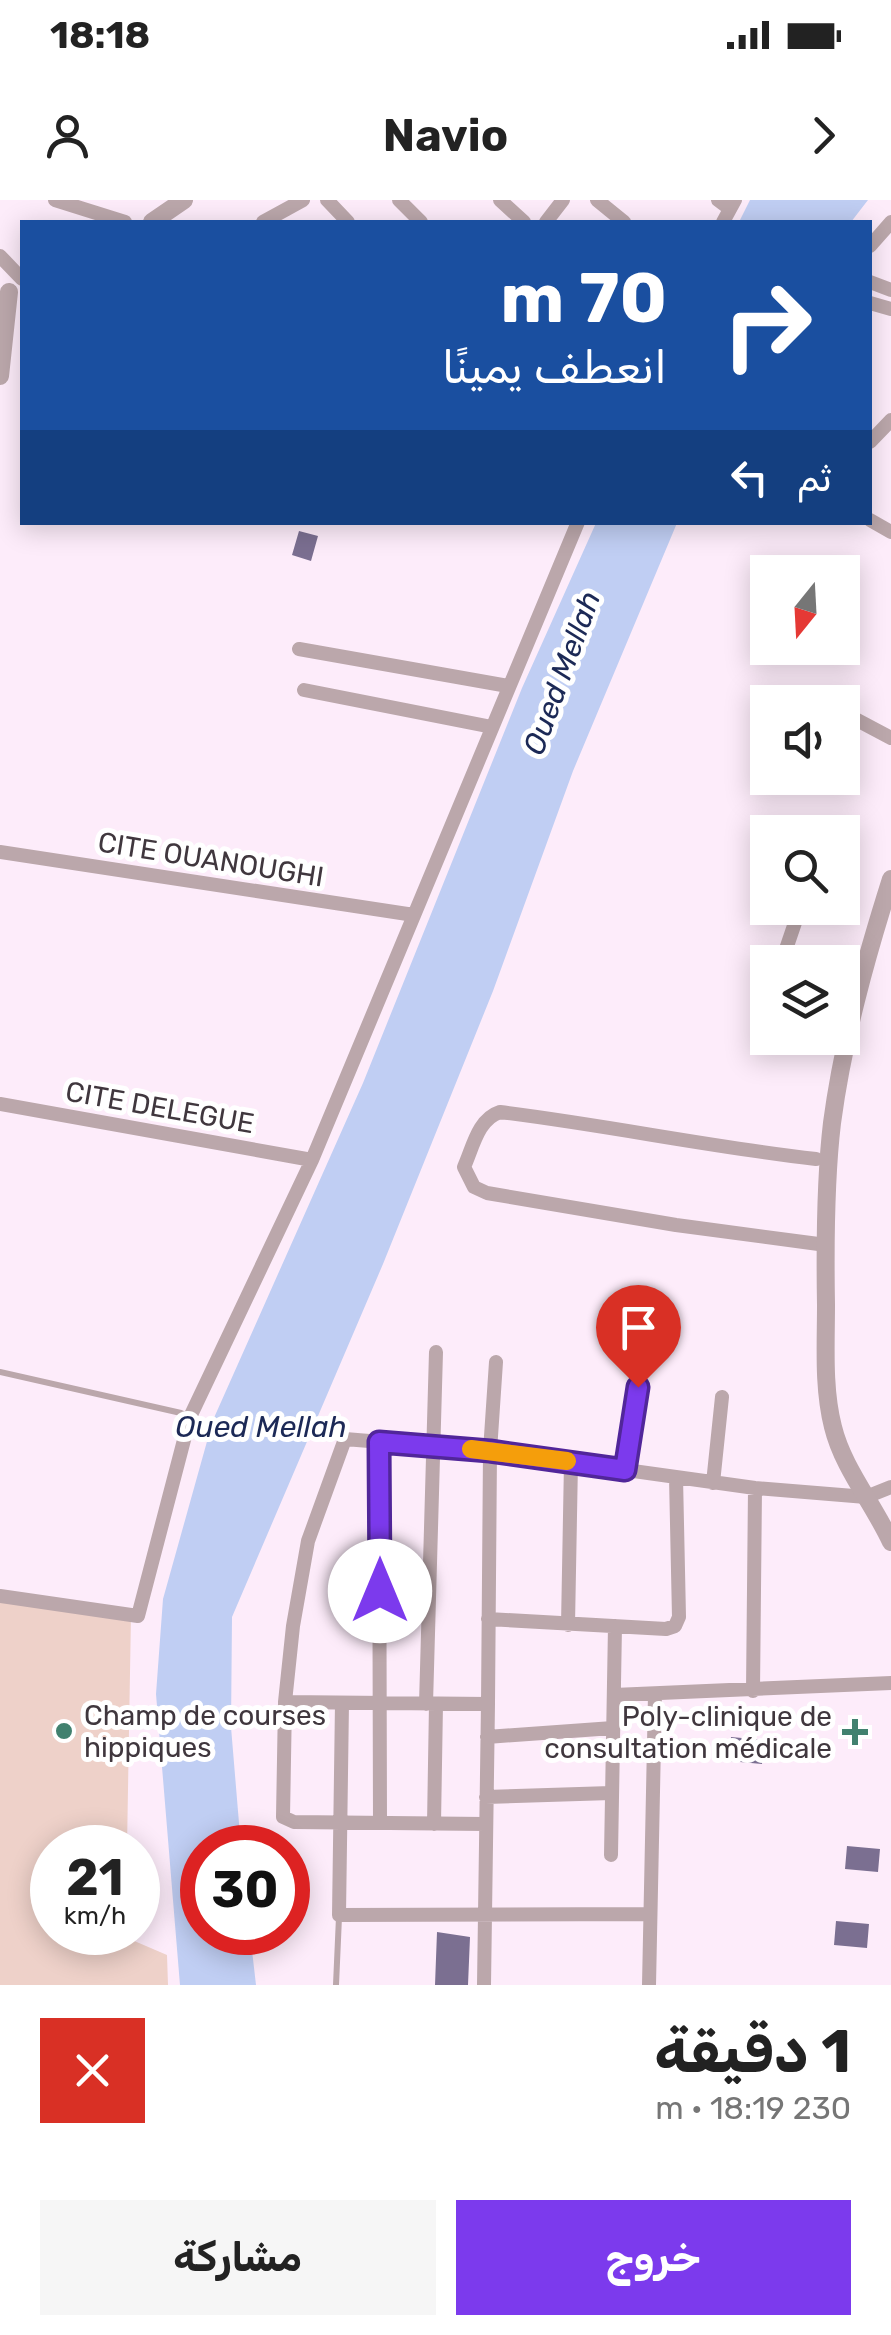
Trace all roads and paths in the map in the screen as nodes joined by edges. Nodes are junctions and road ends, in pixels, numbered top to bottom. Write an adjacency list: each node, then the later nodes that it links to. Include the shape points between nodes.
1 (55, 200): 9 (street)
2 (184, 200): 10 (street)
3 (303, 200): 11 (street)
4 (327, 200): 12 (street)
5 (399, 200): 13 (street)
6 (500, 200): 14 (street)
7 (563, 200): 15 (street)
8 (597, 200): 16 (street)
9 (120, 220)
10 (155, 220)
11 (267, 220)
12 (346, 220)
13 (419, 220)
14 (522, 220)
15 (548, 220)
16 (622, 220)
17 (0, 256): 18 (street)
18 (14, 288): 19 (street)
19 (15, 317): 20 (street)
20 (0, 376)
21 (891, 420): 22 (street)
22 (872, 440)
23 (577, 525): 25 (street)
24 (299, 650): 25 (street)
25 (508, 686): 28 (street)
26 (304, 690): 28 (street)
27 (860, 722): 29 (street)
28 (492, 727): 32 (street)
29 (891, 738)
30 (0, 852): 32 (street, CITE OUANOUGHI)
31 (891, 879): 33 (street)
32 (414, 916): 37 (street)
33 (860, 955)
34 (841, 1055): 38 (street)
35 (0, 1104): 37 (street, CITE DELEGUE)
36 (816, 1159): 38 (street, via 500,1112 483,1123 464,1167 466,1177 487,1193)
37 (312, 1160): 44 (street)
38 (826, 1245): 55 (street, via 826,1377 833,1428)
39 (436, 1352): 47 (street)
40 (496, 1362): 48 (street)
41 (0, 1372): 44 (lane)
42 (638, 1387): 50 (street)
43 (722, 1398): 52 (street)
44 (194, 1419): 45 (path); 57 (street, via 138,1616)
45 (342, 1439): 46 (street); 65 (street, via 308,1541)
46 (379, 1442): 47 (street); 67 (street)
47 (432, 1446): 48 (street); 68 (street)
48 (490, 1451): 49 (street); 58 (street)
49 (571, 1462): 50 (street); 59 (street)
50 (625, 1470): 51 (street)
51 (676, 1477): 52 (street); 60 (street, via 679,1617 666,1629)
52 (713, 1482): 53 (street)
53 (755, 1488): 55 (street); 62 (street)
54 (891, 1488): 55 (street)
55 (866, 1497): 56 (street)
56 (891, 1542)
57 (0, 1596)
58 (488, 1619): 59 (street); 69 (street)
59 (568, 1624): 60 (street)
60 (615, 1626): 63 (street)
61 (891, 1683): 62 (street)
62 (753, 1691): 64 (street)
63 (614, 1695): 64 (street); 70 (street)
64 (655, 1695): 79 (street)
65 (285, 1702): 66 (street); 74 (street, via 283,1817)
66 (342, 1703): 67 (street); 74 (street)
67 (380, 1703): 68 (street); 75 (street)
68 (431, 1704): 69 (street); 76 (street)
69 (488, 1704): 71 (street)
70 (614, 1728): 71 (street); 72 (street)
71 (487, 1736): 73 (street)
72 (612, 1793): 73 (street); 78 (street)
73 (486, 1797): 77 (street)
74 (342, 1823): 75 (street); 80 (street)
75 (380, 1823): 76 (street)
76 (434, 1824): 77 (street)
77 (485, 1824): 81 (street)
78 (611, 1855)
79 (650, 1914): 81 (street); 84 (street)
80 (339, 1915): 81 (street); 82 (lane)
81 (483, 1915): 83 (street)
82 (336, 1985)
83 (484, 1985)
84 (649, 1985)

